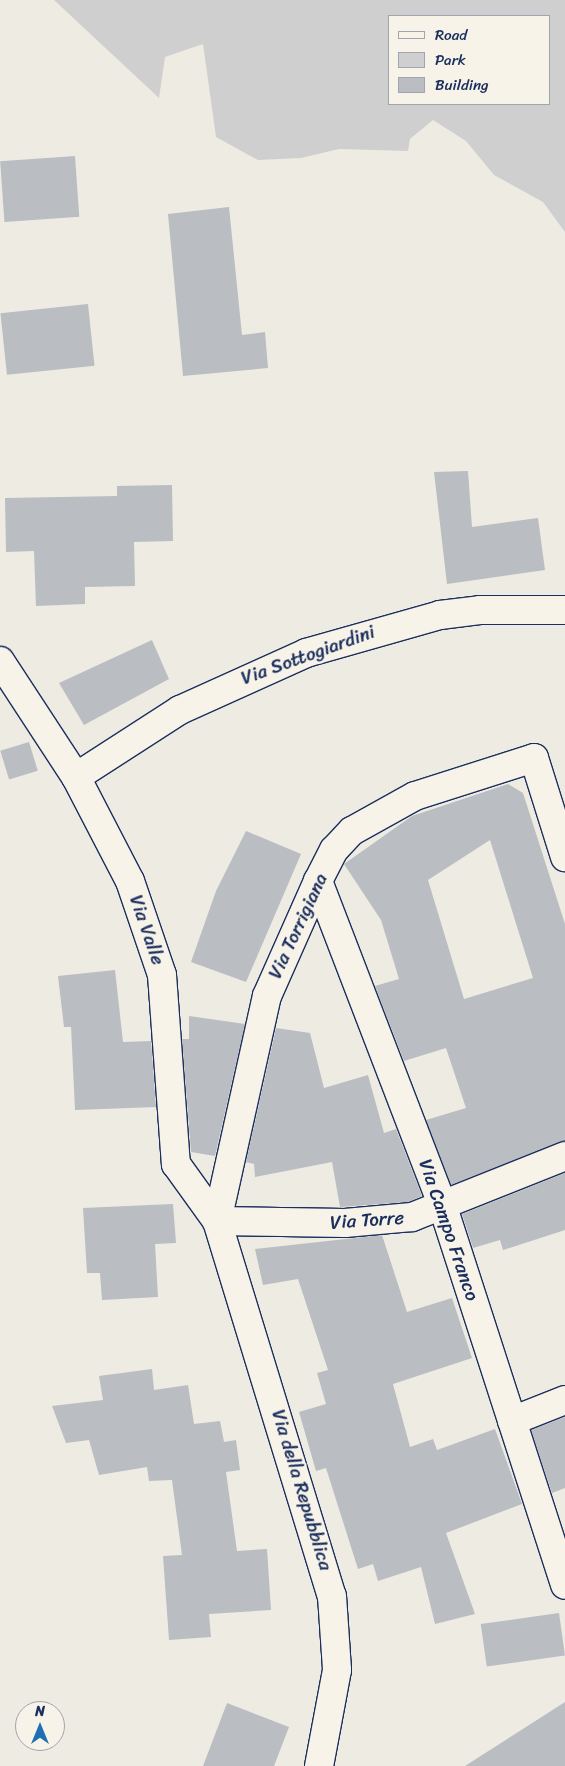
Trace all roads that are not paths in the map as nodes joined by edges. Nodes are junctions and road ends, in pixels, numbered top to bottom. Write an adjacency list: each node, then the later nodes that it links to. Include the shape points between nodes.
1 (565, 610): 3 (street, Via Sottogiardini, via 480,610 440,615 306,653 180,710)
2 (0, 661): 3 (street, Via Valle)
3 (76, 777): 8 (street, Via Valle, via 130,881 162,975 176,1164)
4 (565, 857): 5 (street, Via Torrigiana, via 534,758 382,812 352,831 334,850)
5 (318, 881): 7 (street, Via Campo Franco); 8 (street, Via Torrigiana, via 266,996)
6 (565, 1156): 7 (street, Via Torre)
7 (443, 1207): 8 (street, Via Torre, via 412,1218 345,1223); 10 (street, Via Campo Franco)
8 (217, 1221): 12 (street, Via della Repubblica, via 332,1596 337,1670)
9 (565, 1400): 10 (street)
10 (512, 1421): 11 (street, Via Campo Franco)
11 (565, 1585)
12 (319, 1766)

